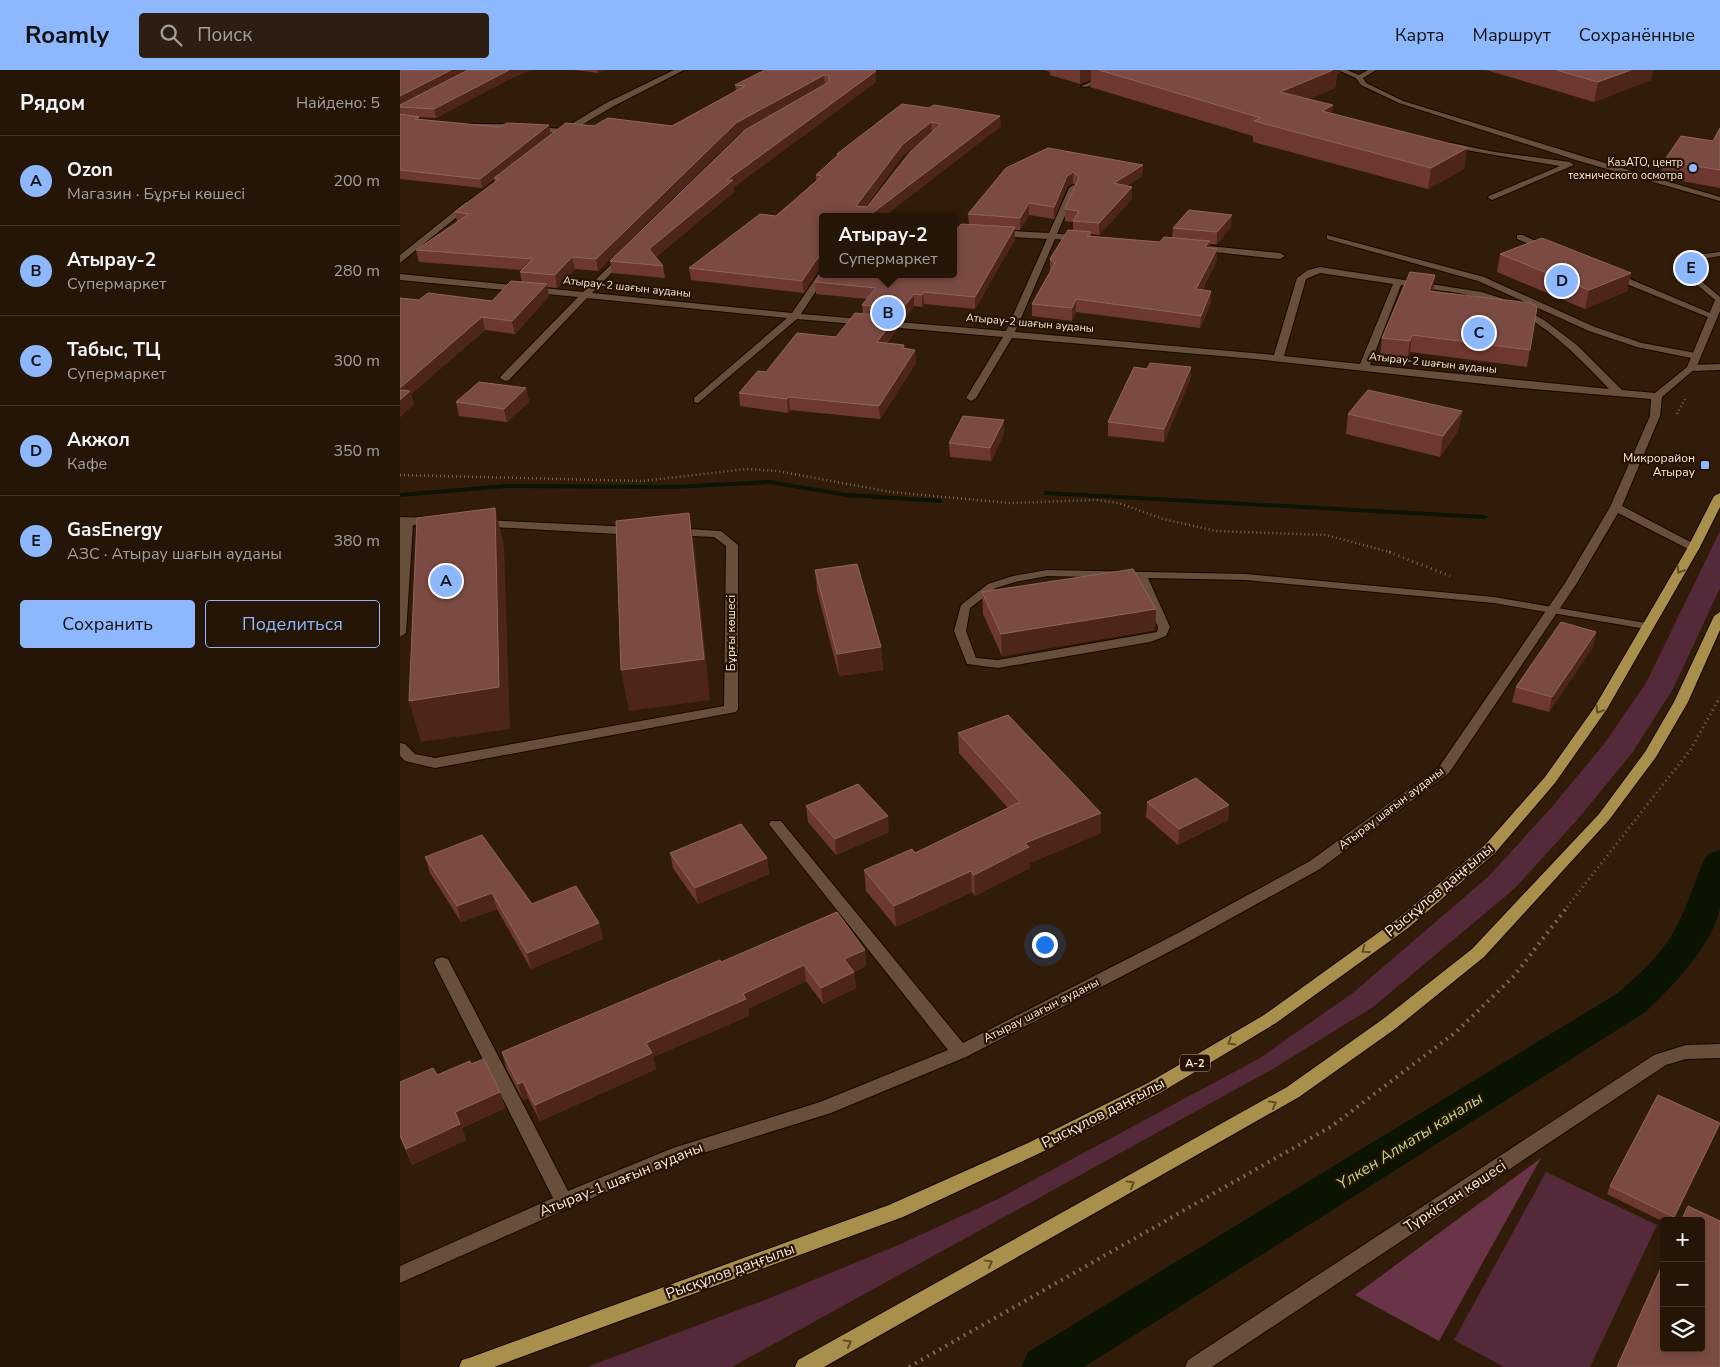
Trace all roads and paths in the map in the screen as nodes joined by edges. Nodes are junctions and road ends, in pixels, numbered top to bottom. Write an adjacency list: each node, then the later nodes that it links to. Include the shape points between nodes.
1 (680, 70): 8 (street)
2 (1127, 70): 6 (lane)
3 (1341, 70): 5 (lane)
4 (1373, 70): 5 (lane)
5 (1359, 77): 11 (lane, via 1363,84 1401,102)
6 (1084, 86)
7 (457, 126): 8 (street)
8 (563, 132): 9 (street)
9 (556, 137)
10 (1444, 143): 12 (lane, via 1503,156)
11 (1582, 160): 12 (lane); 16 (lane)
12 (1570, 165): 15 (lane)
13 (1072, 188): 18 (street)
14 (479, 196): 27 (street)
15 (1492, 198)
16 (1720, 199)
17 (982, 232): 18 (street)
18 (1051, 236): 21 (street); 36 (street)
19 (1330, 238): 38 (lane, via 1481,279 1592,329)
20 (1520, 238): 24 (lane)
21 (1089, 239)
22 (1185, 246): 26 (street)
23 (631, 248): 32 (street)
24 (1557, 252)
25 (1720, 254): 33 (lane, via 1699,257 1687,273)
26 (1280, 256)
27 (400, 260)
28 (1603, 271): 35 (lane)
29 (400, 278): 32 (street, Атырау-2 шағын ауданы)
30 (820, 278): 34 (street)
31 (1398, 282): 37 (street, via 1320,270 1311,272 1302,278); 40 (street); 42 (street, via 1482,295 1525,310 1575,346)
32 (582, 295): 34 (street, Атырау-2 шағын ауданы); 41 (street)
33 (1720, 300): 35 (street)
34 (795, 316): 36 (street, Атырау-2 шағын ауданы); 45 (street)
35 (1713, 316): 38 (street)
36 (1010, 333): 37 (street, Атырау-2 шағын ауданы); 44 (street)
37 (1278, 359): 40 (street, Атырау-2 шағын ауданы)
38 (1693, 362): 39 (lane); 43 (street)
39 (1720, 367)
40 (1364, 368): 42 (street, Атырау-2 шағын ауданы)
41 (505, 378)
42 (1619, 394): 43 (street, Атырау-2 шағын ауданы)
43 (1657, 396): 48 (street, Атырау шағын ауданы, via 1655,416)
44 (971, 398)
45 (698, 400)
46 (400, 475): 54 (path, via 642,481 746,469 777,471 829,483 910,494 1010,503 1096,500 1119,503 1163,519 1216,531 1326,535 1382,549)
47 (1720, 496): 52 (main road, Рысқұлов даңғылы / A-2)
48 (1616, 507): 52 (street); 55 (street, Атырау шағын ауданы)
49 (404, 521): 50 (street); 58 (street)
50 (447, 523)
51 (467, 524): 59 (street, Бұрғы көшесі, via 717,534 732,545 730,709 435,763 410,758)
52 (1694, 546): 57 (main road, Рысқұлов даңғылы / A-2, one-way to 57)
53 (1141, 575): 53 (lane, via 1047,573 992,586 965,607 960,631 964,646 971,661 998,664 1162,634 1164,627); 55 (lane, via 1246,577 1494,600)
54 (1456, 579)
55 (1552, 611): 57 (lane); 63 (street, Атырау шағын ауданы, via 1444,770 1315,865 1182,938)
56 (1720, 616): 68 (main road, one-way to 56, via 1293,1092 1388,1024 1478,953 1604,817 1651,754 1681,702)
57 (1646, 626): 67 (main road, Рысқұлов даңғылы / A-2, one-way to 67, via 1600,710 1550,780 1490,849 1402,924 1270,1018 1145,1092 1034,1148 896,1211)
58 (400, 633)
59 (400, 746)
60 (776, 824): 63 (street)
61 (442, 963): 64 (street)
62 (1720, 1051): 66 (street, Түркістан көшесі, via 1686,1052 1660,1060)
63 (960, 1052): 64 (street, Атырау-1 шағын ауданы, via 825,1108 679,1153)
64 (564, 1200): 65 (street, Атырау-1 шағын ауданы)
65 (400, 1275)
66 (1198, 1366)
67 (469, 1367)
68 (805, 1367)

